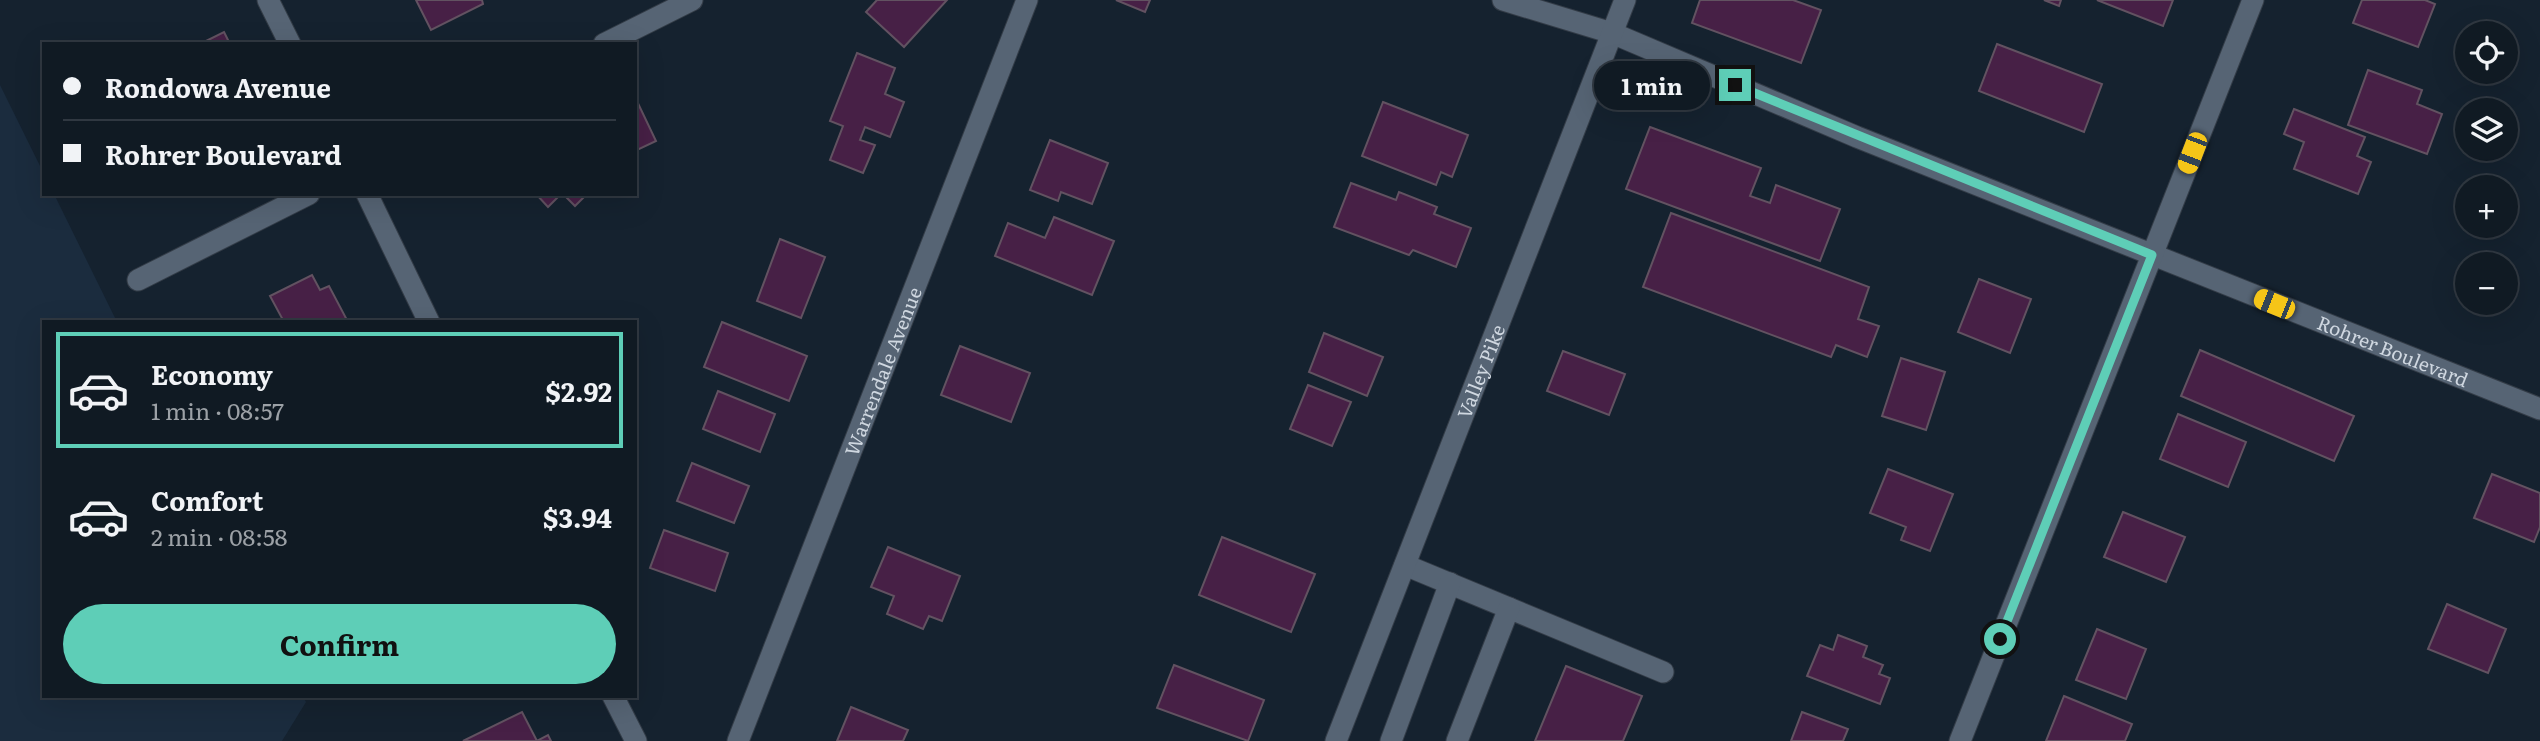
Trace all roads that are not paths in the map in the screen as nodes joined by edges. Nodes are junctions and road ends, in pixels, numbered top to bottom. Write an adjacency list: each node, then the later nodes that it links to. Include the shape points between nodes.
1 (268, 0): 8 (street)
2 (692, 0): 9 (street)
3 (1027, 0): 22 (street, Warrendale Avenue)
4 (1503, 0): 7 (street, Rohrer Boulevard)
5 (1625, 0): 7 (street, Valley Pike)
6 (2253, 0): 12 (street)
7 (1612, 33): 12 (street, Rohrer Boulevard); 16 (street, Valley Pike)
8 (289, 42)
9 (608, 42)
10 (305, 196): 13 (street)
11 (367, 196): 14 (street)
12 (2152, 255): 15 (street, Rohrer Boulevard); 26 (street)
13 (138, 280)
14 (428, 320)
15 (2540, 409)
16 (1405, 565): 17 (street); 23 (street, Valley Pike)
17 (1450, 583): 18 (street); 24 (street)
18 (1509, 608): 19 (street); 25 (street)
19 (1663, 672)
20 (614, 698): 21 (street)
21 (636, 741)
22 (738, 741)
23 (1336, 741)
24 (1391, 741)
25 (1457, 741)
26 (1960, 741)

